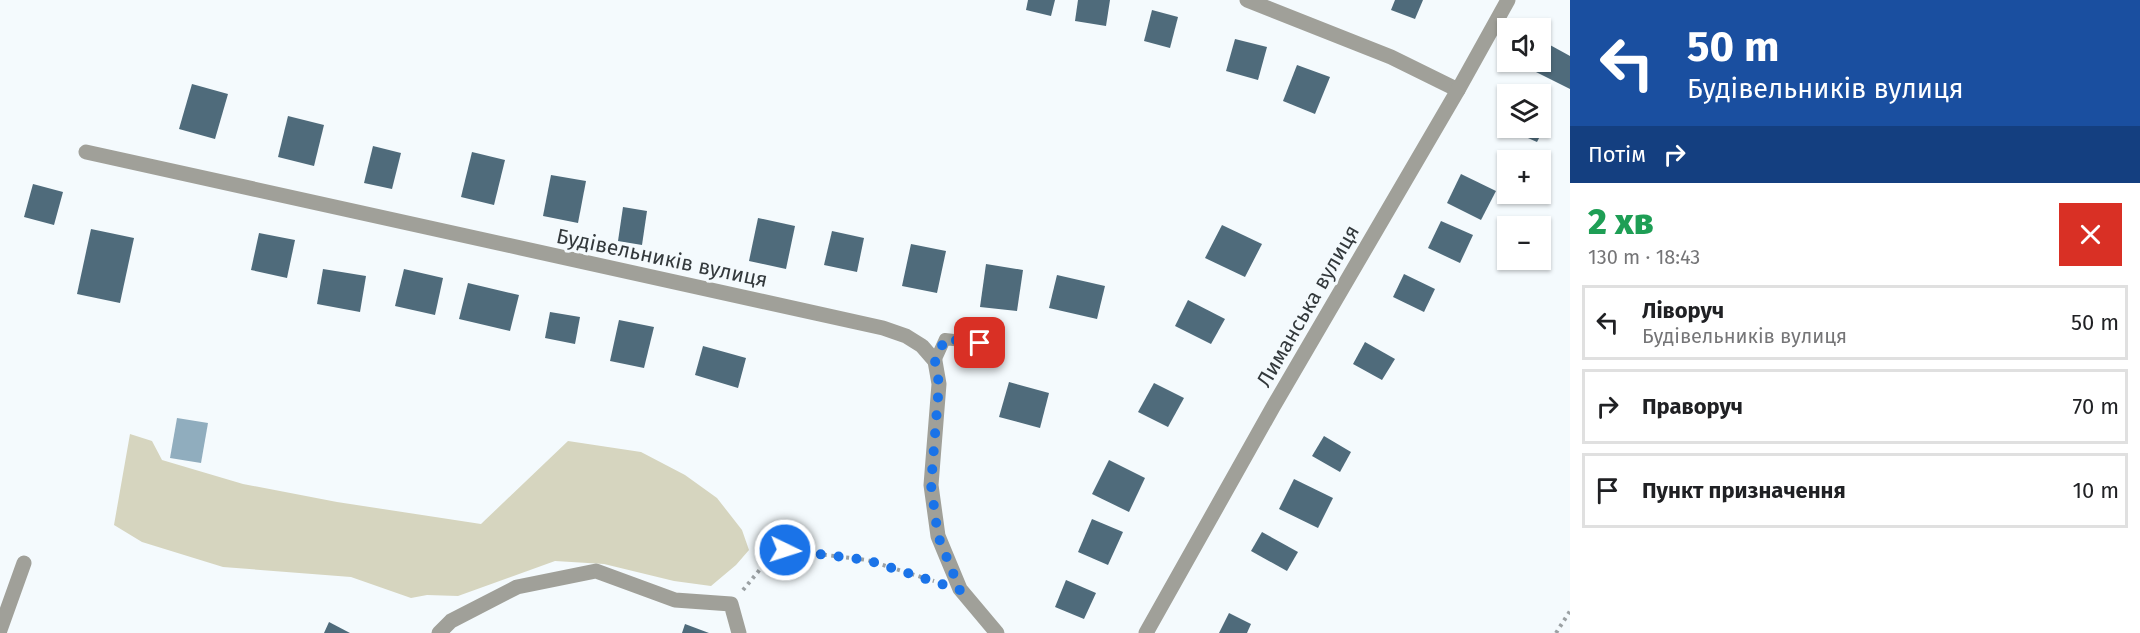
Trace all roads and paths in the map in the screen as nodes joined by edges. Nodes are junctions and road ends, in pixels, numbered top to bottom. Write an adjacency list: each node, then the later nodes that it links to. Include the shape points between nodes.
1 (1247, 0): 3 (street, via 1391,57)
2 (1508, 0): 3 (street, Лиманська вулиця)
3 (1458, 90): 15 (street, Лиманська вулиця)
4 (86, 152): 6 (street, Будівельників вулиця, via 883,328 922,346)
5 (997, 345): 6 (lane, via 945,339)
6 (935, 361): 8 (street, via 939,384 931,485 938,536)
7 (24, 563): 11 (street)
8 (960, 590): 9 (path, via 867,560 785,550 762,567); 14 (street)
9 (731, 604): 12 (street, via 675,600 596,571 517,587 451,621); 13 (street)
10 (1570, 611): 16 (path)
11 (0, 630)
12 (439, 633)
13 (739, 633)
14 (997, 633)
15 (1146, 633)
16 (1556, 633)

